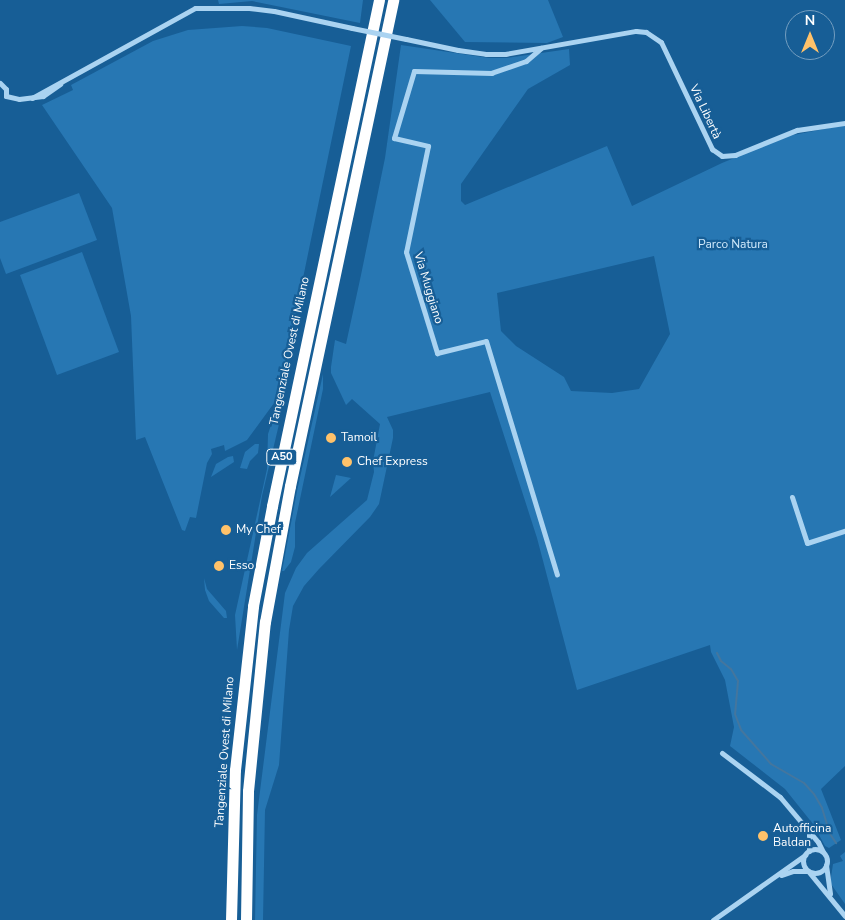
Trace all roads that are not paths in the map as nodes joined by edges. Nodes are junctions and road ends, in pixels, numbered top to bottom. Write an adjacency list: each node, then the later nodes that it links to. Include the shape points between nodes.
1 (379, 0): 22 (highway, Tangenziale Ovest di Milano / A50, via 253,606 235,770)
2 (393, 0): 23 (highway, A50, via 270,589 248,791)
3 (570, 43): 4 (street, Via Muggiano); 8 (street, Via Libertà, via 636,31 657,37 712,149 720,156 734,155 797,130)
4 (541, 48): 6 (street, Via Muggiano, bridge, via 486,54 274,11 196,8 62,82 43,96 19,99); 11 (street, Via Muggiano, via 526,61 492,73 414,71 394,138 428,146 406,252 437,353 486,341)
5 (0, 83): 6 (street, via 6,89)
6 (6, 96): 7 (street)
7 (1, 101)
8 (845, 123)
9 (792, 497): 10 (street, via 807,543)
10 (845, 531)
11 (557, 574)
12 (722, 753): 13 (street, via 773,791)
13 (809, 833): 14 (street); 15 (street)
14 (810, 851): 15 (street); 16 (street)
15 (823, 852): 17 (street)
16 (804, 855): 18 (street, via 803,862); 19 (street)
17 (826, 865): 18 (street, via 818,872); 20 (street)
18 (808, 870): 19 (street); 20 (street)
19 (776, 877): 24 (street)
20 (830, 894): 21 (street)
21 (845, 916)
22 (232, 920)
23 (246, 920)
24 (713, 920)

